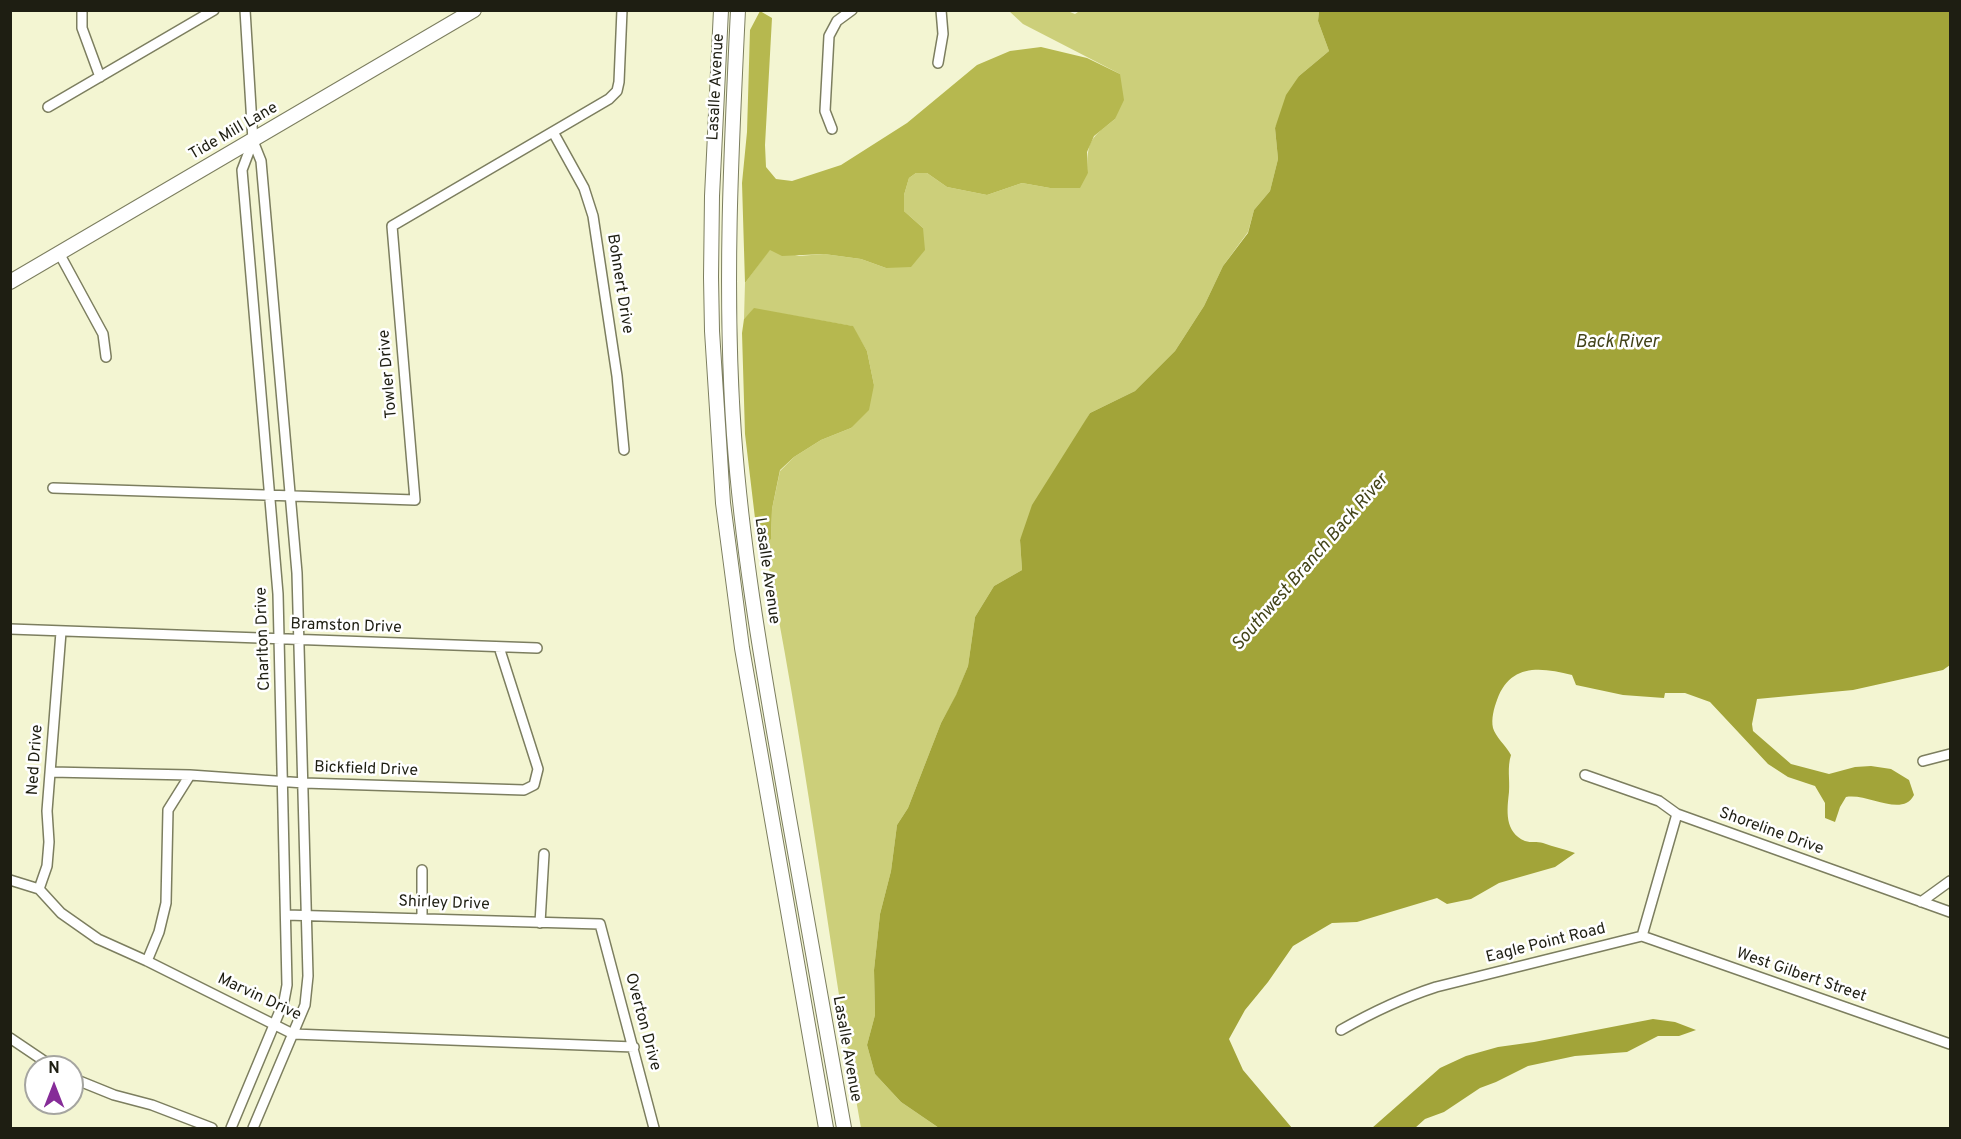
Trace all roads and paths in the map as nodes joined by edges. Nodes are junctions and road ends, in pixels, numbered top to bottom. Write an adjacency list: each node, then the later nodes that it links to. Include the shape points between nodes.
1 (82, 10): 11 (street, via 82,28)
2 (214, 10): 11 (street)
3 (245, 10): 15 (street, Charlton Drive)
4 (474, 10): 15 (main road, Tide Mill Lane)
5 (622, 10): 14 (street, Towler Drive, via 617,91)
6 (721, 10): 63 (main road, Lasalle Avenue, via 711,277 723,503 742,648)
7 (738, 10): 64 (main road, Lasalle Avenue, via 728,276 734,435 759,645)
8 (852, 10): 13 (street, via 837,21 829,36 825,111)
9 (941, 10): 10 (street, via 944,34)
10 (938, 63)
11 (100, 77): 12 (street)
12 (48, 107)
13 (832, 129)
14 (553, 132): 19 (street, Bohnert Drive, via 584,188 593,216); 22 (street, Towler Drive, via 392,225 415,500)
15 (253, 141): 16 (main road, Tide Mill Lane); 21 (street, Charlton Drive, via 242,170); 22 (street, Charlton Drive, via 261,160)
16 (59, 252): 17 (main road, Tide Mill Lane); 18 (street, via 103,334)
17 (10, 282)
18 (106, 357)
19 (624, 450)
20 (53, 488): 21 (street, Towler Drive)
21 (270, 496): 22 (street, Towler Drive); 25 (street, Charlton Drive)
22 (291, 496): 26 (street, Charlton Drive)
23 (10, 629): 24 (street, Bramston Drive)
24 (61, 632): 25 (street, Bramston Drive); 31 (street, Ned Drive)
25 (279, 640): 26 (street, Bramston Drive); 34 (street, Charlton Drive)
26 (300, 641): 27 (street, Bramston Drive); 35 (street, Charlton Drive)
27 (499, 647): 28 (street, Bramston Drive); 35 (street, Bickfield Drive, via 538,769 537,780 529,788 518,791)
28 (537, 648)
29 (1950, 754): 30 (street)
30 (1923, 761)
31 (51, 772): 32 (street, Bickfield Drive); 41 (street, Ned Drive, via 47,866)
32 (190, 775): 34 (street, Bickfield Drive); 50 (street, via 168,810 166,903)
33 (1585, 775): 36 (street, Shoreline Drive, via 1659,801)
34 (283, 782): 35 (street, Bickfield Drive); 45 (street, Charlton Drive)
35 (304, 783): 44 (street, Charlton Drive)
36 (1677, 813): 42 (street, Shoreline Drive); 49 (street)
37 (544, 854): 47 (street)
38 (422, 870): 46 (street)
39 (10, 880): 41 (street)
40 (1950, 881): 42 (street)
41 (39, 889): 50 (street, Marvin Drive, via 61,913 98,939)
42 (1921, 902): 43 (street, Shoreline Drive)
43 (1950, 912)
44 (307, 914): 45 (street, Shirley Drive); 46 (street, Shirley Drive); 53 (street, Charlton Drive, via 308,995)
45 (286, 915): 51 (street, Charlton Drive, via 287,990)
46 (422, 918): 47 (street, Shirley Drive)
47 (540, 923): 48 (street, Shirley Drive)
48 (600, 924): 56 (street, Overton Drive)
49 (1642, 936): 52 (street, Eagle Point Road, via 1436,987 1369,1014); 55 (street, West Gilbert Street)
50 (147, 961): 51 (street, Marvin Drive)
51 (274, 1025): 53 (street, Marvin Drive); 60 (street, Charlton Drive)
52 (1341, 1030)
53 (293, 1034): 56 (street, Marvin Drive); 61 (street, Charlton Drive)
54 (10, 1038): 57 (street)
55 (1950, 1044)
56 (634, 1047): 62 (street, Overton Drive)
57 (35, 1055)
58 (84, 1083): 59 (street)
59 (212, 1128)
60 (231, 1128)
61 (253, 1128)
62 (654, 1128)
63 (826, 1128)
64 (844, 1128)

